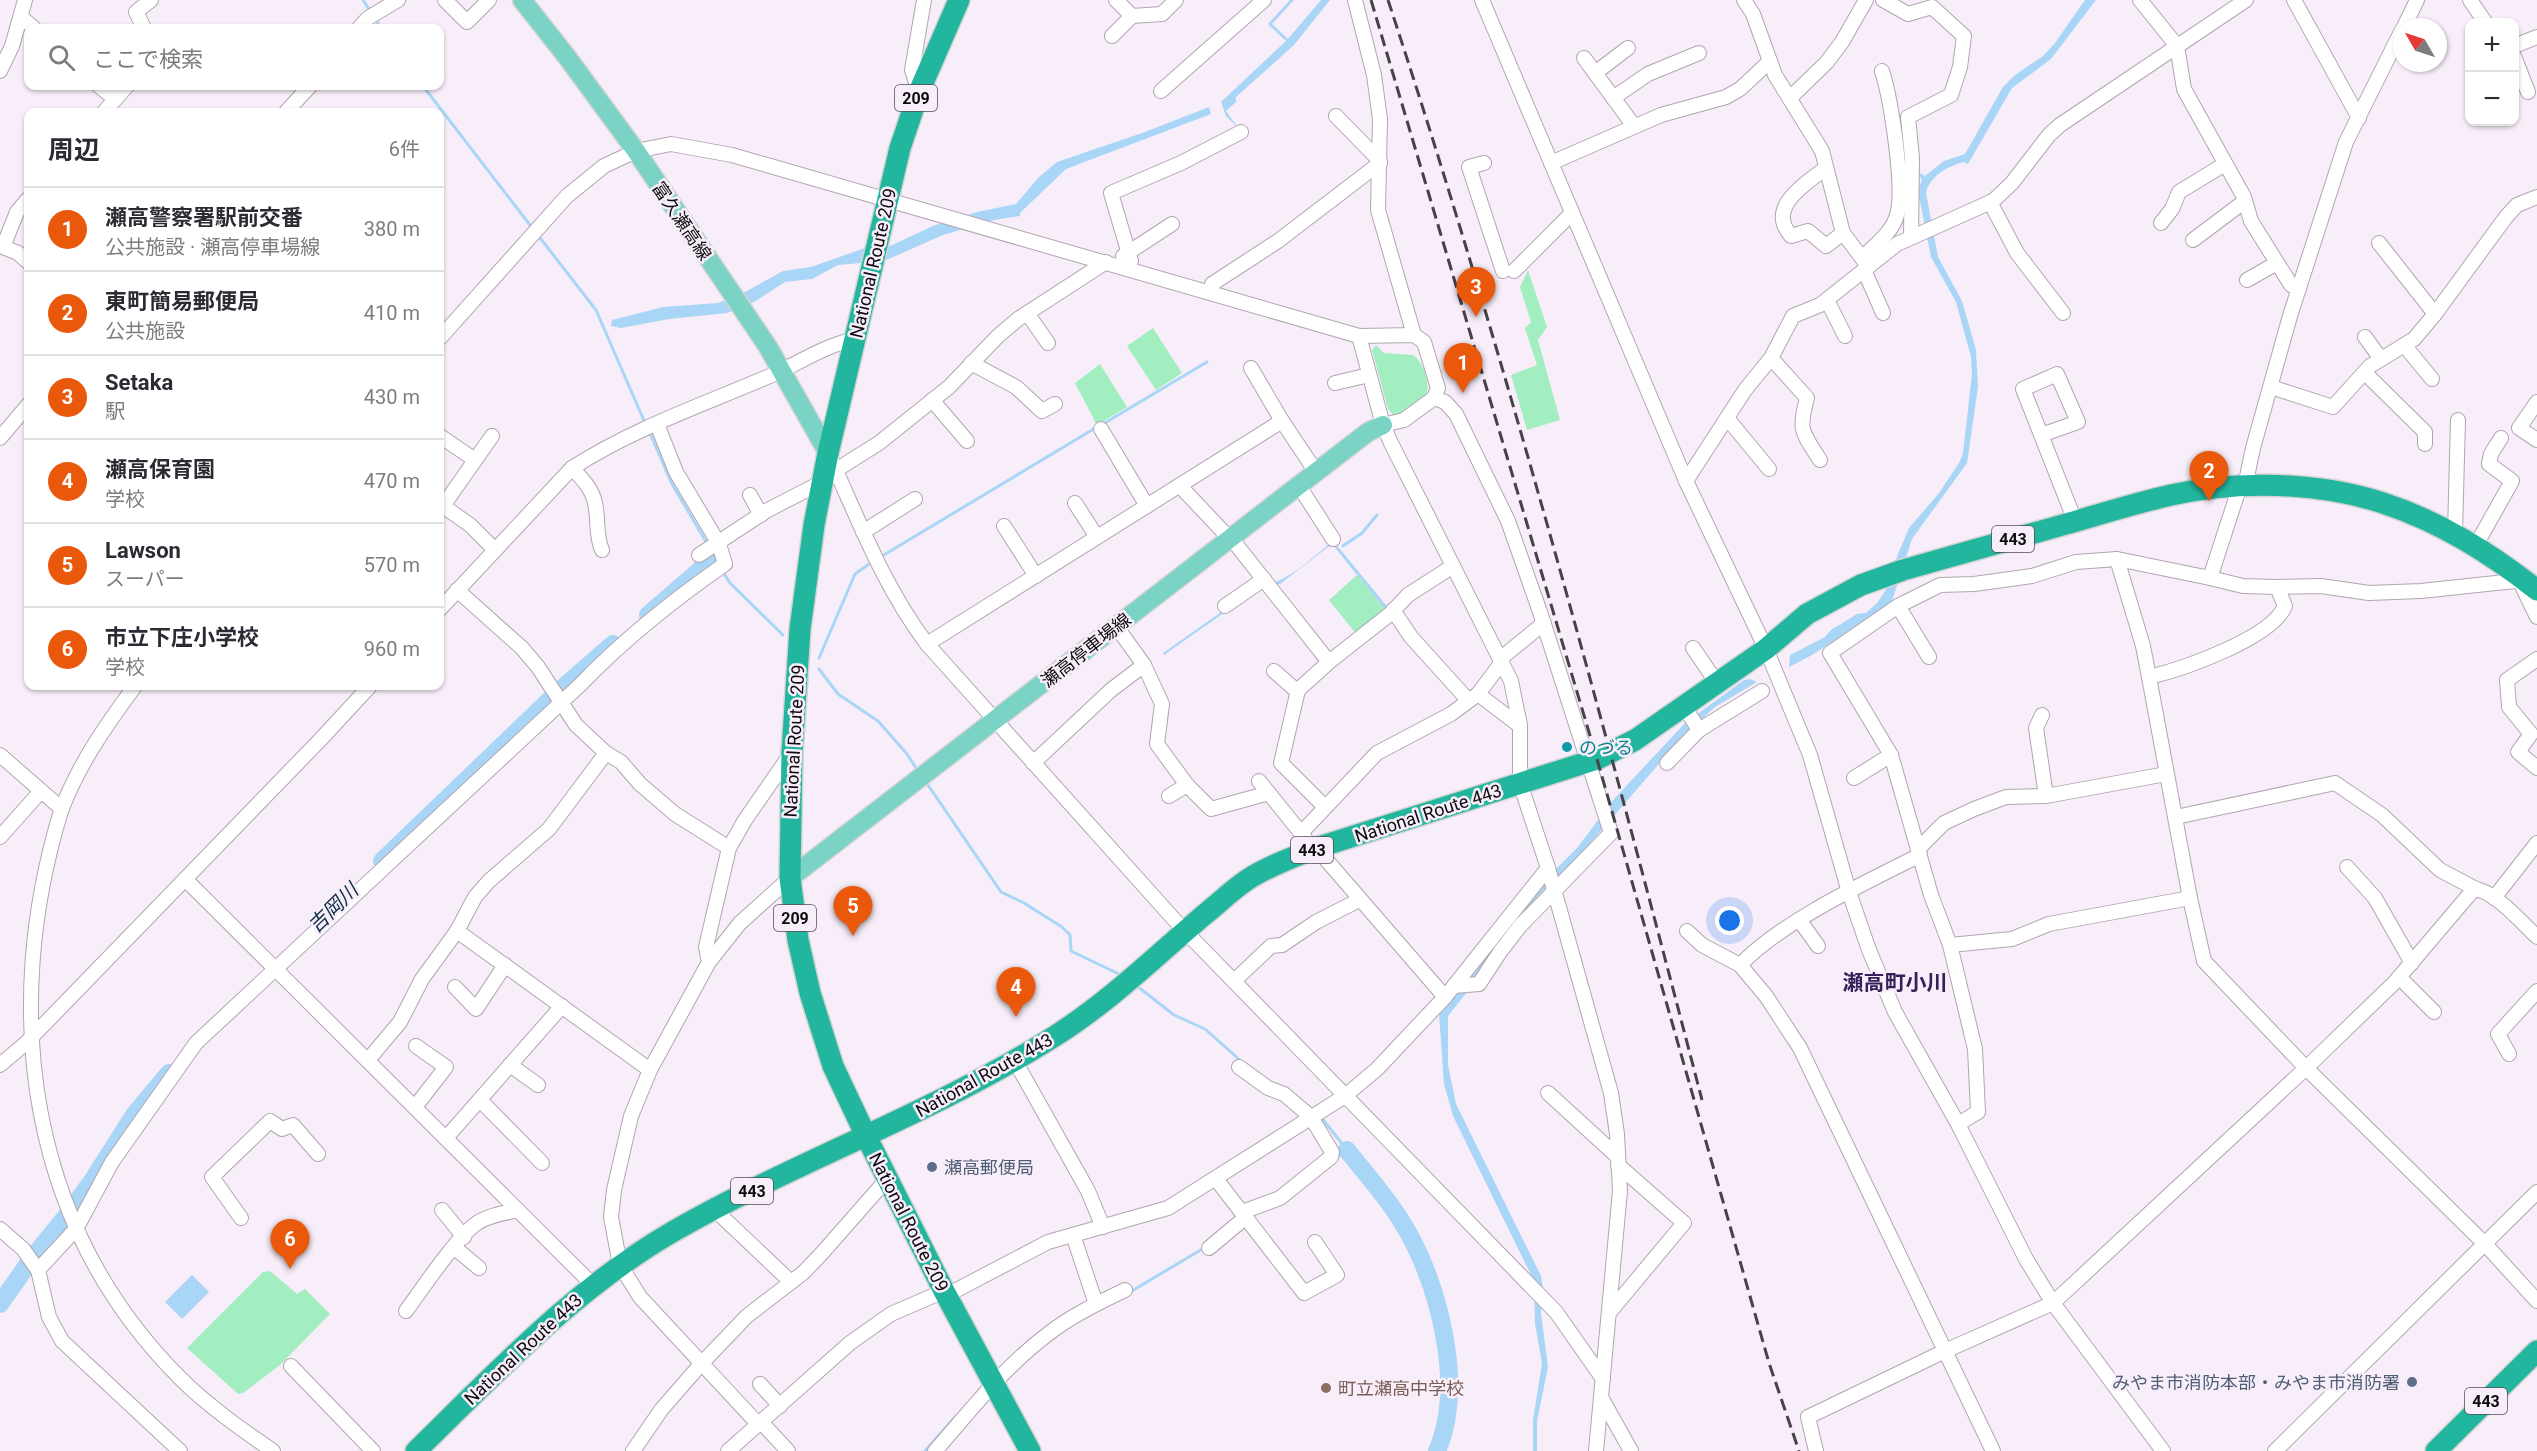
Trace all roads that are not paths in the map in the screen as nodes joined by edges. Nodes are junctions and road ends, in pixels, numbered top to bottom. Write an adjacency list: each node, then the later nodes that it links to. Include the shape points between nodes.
1 (25, 0): 23 (street)
2 (151, 0): 27 (street, via 136,12)
3 (398, 0): 28 (street)
4 (445, 0): 5 (street, via 467,22)
5 (489, 0)
6 (522, 0): 57 (main road, 富久瀬高線)
7 (924, 0): 46 (street, via 912,70)
8 (959, 0): 46 (highway, National Route 209 / 209)
9 (1116, 0): 22 (street)
10 (1176, 0): 22 (street, via 1162,14)
11 (1264, 0): 45 (street)
12 (1355, 0): 58 (street, via 1374,75)
13 (1482, 0): 59 (street)
14 (1744, 0): 37 (street)
15 (1866, 0): 49 (street, via 1827,62)
16 (1882, 0): 72 (street, via 1908,14 1932,7 1965,36 1951,95 1908,117)
17 (2140, 0): 32 (street)
18 (2246, 0): 32 (street)
19 (2294, 0): 54 (street)
20 (2417, 0): 24 (street)
21 (2470, 0): 25 (street)
22 (1132, 16): 29 (street)
23 (21, 17): 26 (street); 39 (street)
24 (2408, 18)
25 (2481, 18)
26 (29, 24)
27 (142, 24)
28 (363, 24)
29 (1112, 36)
30 (2537, 37): 31 (street)
31 (2519, 44)
32 (2177, 46): 61 (street, via 2184,89); 66 (street, via 2060,125 2012,183)
33 (1628, 48): 41 (street)
34 (2393, 48): 54 (street)
35 (1699, 53): 48 (street, via 1648,74)
36 (1584, 58): 41 (street)
37 (1770, 61): 49 (street); 55 (street, via 1726,98)
38 (2519, 69): 47 (street)
39 (0, 71)
40 (1882, 71): 78 (street, via 1895,145 1898,214)
41 (1595, 73): 48 (street)
42 (104, 90): 50 (street)
43 (123, 90): 50 (street)
44 (306, 90): 52 (street)
45 (1161, 91)
46 (918, 92): 64 (highway, National Route 209 / 209)
47 (2528, 92)
48 (1613, 98): 55 (street)
49 (1790, 98): 62 (street, via 1822,151)
50 (115, 99): 51 (street)
51 (107, 108)
52 (290, 108)
53 (1336, 116): 58 (street)
54 (2359, 118): 81 (street, via 2346,142)
55 (1634, 126): 59 (street)
56 (1241, 132): 76 (street, via 1111,193)
57 (636, 151): 64 (street, via 671,144 732,155); 87 (street, via 604,166 567,196); 99 (main road, 富久瀬高線)
58 (1380, 162): 80 (street, via 1278,241); 88 (street, via 1378,210)
59 (1551, 162): 68 (street)
60 (1484, 163): 68 (street, via 1469,167 1509,271)
61 (2225, 164): 65 (street); 69 (street, via 2179,192)
62 (1826, 168): 71 (street); 71 (street, via 1792,193 1782,213 1785,229 1791,236 1808,231 1826,246)
63 (2537, 197): 86 (street, via 2517,205 2505,217)
64 (888, 201): 76 (street); 92 (highway, National Route 209 / 209)
65 (2245, 201): 73 (street); 77 (street, via 2251,221)
66 (1990, 202): 72 (street); 84 (street, via 2017,253)
67 (24, 204): 75 (street, via 3,247)
68 (1572, 213): 130 (street)
69 (2161, 223)
70 (1172, 224): 76 (street)
71 (1843, 233): 78 (street)
72 (1911, 237): 78 (street)
73 (2193, 240)
74 (2379, 243): 86 (street)
75 (24, 258)
76 (1121, 258): 85 (street); 89 (street)
77 (2277, 263): 79 (street); 81 (street, via 2291,285)
78 (1865, 265): 82 (street); 83 (street)
79 (2247, 280)
80 (1212, 285)
81 (2299, 289): 104 (street)
82 (1827, 300): 90 (street); 95 (street, via 1793,316)
83 (1883, 313)
84 (2063, 313)
85 (1027, 314): 93 (street); 97 (street)
86 (2435, 314): 94 (street)
87 (444, 334)
88 (1414, 335): 89 (street); 105 (street, via 1424,342 1438,388)
89 (1359, 336): 101 (street)
90 (1845, 336)
91 (2365, 337): 96 (street)
92 (855, 339): 99 (street); 127 (highway, National Route 209 / 209)
93 (1048, 342)
94 (2404, 345): 96 (street); 102 (street)
95 (1771, 358): 110 (street); 124 (street, via 1807,398 1801,421 1803,433)
96 (2381, 359): 100 (street)
97 (972, 363): 106 (street); 108 (street, via 1016,387 1042,411)
98 (1251, 368): 112 (street)
99 (783, 370): 113 (street); 127 (main road, 富久瀬高線)
100 (2365, 373): 104 (street, via 2333,407); 123 (street, via 2425,432)
101 (1369, 375): 103 (street); 114 (street)
102 (2432, 379)
103 (1335, 383)
104 (2271, 387): 133 (street)
105 (1434, 398): 114 (street, via 1404,420); 166 (street, via 1445,402 1456,414 1508,521)
106 (932, 400): 122 (street); 127 (street, via 879,443)
107 (2537, 402): 121 (street, via 2519,428)
108 (1055, 404)
109 (24, 410): 118 (street)
110 (1727, 418): 128 (street); 130 (street)
111 (2458, 420): 144 (street)
112 (1282, 422): 129 (street); 131 (street)
113 (657, 424): 126 (street); 148 (street, via 676,472)
114 (1383, 425): 129 (main road, 瀬高停車場線); 154 (street)
115 (1101, 429): 138 (street)
116 (2041, 435): 116 (street, via 2023,389 2057,374 2078,422); 141 (street)
117 (492, 436): 125 (street)
118 (0, 438)
119 (2501, 438): 149 (street, via 2489,464 2512,482)
120 (444, 439): 125 (street)
121 (2537, 440)
122 (966, 441)
123 (2425, 444)
124 (1820, 459)
125 (475, 460): 137 (street)
126 (572, 468): 150 (street); 151 (street, via 588,484 596,504 597,540)
127 (829, 468): 140 (street); 143 (street); 190 (highway, National Route 209 / 209, via 800,629)
128 (1769, 469)
129 (1316, 472): 132 (main road, 瀬高停車場線)
130 (1686, 481): 170 (street)
131 (1180, 486): 138 (street); 146 (street)
132 (1299, 486): 146 (main road, 瀬高停車場線); 147 (street)
133 (2245, 486): 141 (highway, National Route 443 / 443, via 2172,495); 144 (highway, National Route 443 / 443, via 2298,487 2360,497 2422,517); 156 (street, via 2238,492)
134 (750, 495): 140 (street)
135 (915, 499): 143 (street)
136 (1076, 503): 145 (street)
137 (444, 505)
138 (1148, 506): 145 (street)
139 (444, 507): 150 (street)
140 (761, 515): 148 (street)
141 (2076, 521): 170 (highway, National Route 443 / 443, via 1861,585 1807,614)
142 (1004, 526): 155 (street)
143 (863, 532): 168 (street, via 905,616)
144 (2455, 533): 149 (highway, National Route 443 / 443)
145 (1097, 537): 155 (street)
146 (1230, 538): 157 (street); 167 (main road, 瀬高停車場線)
147 (1333, 539)
148 (719, 544): 152 (street); 184 (street, via 725,564 655,614)
149 (2476, 545): 158 (highway, National Route 443 / 443)
150 (495, 550): 160 (street)
151 (602, 550)
152 (699, 555)
153 (2117, 559): 156 (street); 163 (street, via 2076,562 2010,580 1940,585); 177 (street)
154 (1453, 566): 164 (street, via 1425,582); 173 (street)
155 (1036, 576): 168 (street)
156 (2210, 578): 159 (street, via 2244,586)
157 (1263, 579): 162 (street); 174 (street)
158 (2531, 585): 159 (street, via 2369,594 2321,586); 165 (street, via 2522,586)
159 (2277, 587): 177 (street, via 2285,606 2266,629)
160 (457, 590): 161 (street); 184 (street, via 522,648)
161 (444, 605)
162 (1225, 606)
163 (1898, 606): 171 (street); 193 (street, via 1830,653)
164 (1393, 610): 174 (street); 183 (street, via 1411,637)
165 (2537, 617)
166 (1544, 623): 173 (street); 195 (street)
167 (1116, 626): 175 (street); 187 (main road, 瀬高停車場線)
168 (927, 644): 187 (street)
169 (1693, 648): 178 (street)
170 (1766, 649): 178 (highway, National Route 443 / 443); 221 (street, via 1810,755)
171 (1929, 657)
172 (2537, 658): 197 (street, via 2507,680 2509,707 2532,734 2518,752)
173 (1501, 661): 183 (street); 188 (street, via 1511,681)
174 (1329, 662): 181 (street)
175 (1144, 665): 194 (street); 202 (street, via 1162,704 1157,744)
176 (1274, 671): 181 (street)
177 (2149, 677): 198 (street)
178 (1717, 683): 185 (highway, National Route 443 / 443)
179 (132, 690): 208 (street, via 83,766)
180 (366, 690): 218 (street)
181 (1298, 692): 207 (street, via 1281,763)
182 (1762, 692): 189 (street)
183 (1473, 697): 188 (street); 207 (street, via 1451,714 1377,753)
184 (560, 702): 191 (street, via 576,725); 236 (street)
185 (1684, 706): 189 (street); 195 (highway, National Route 443 / 443, via 1635,740)
186 (2042, 715): 206 (street, via 2036,728)
187 (995, 721): 194 (street); 217 (main road, 瀬高停車場線)
188 (1520, 726): 201 (street)
189 (1699, 730): 196 (street)
190 (792, 752): 213 (street); 217 (highway, National Route 209 / 209)
191 (606, 753): 213 (street, via 621,762 675,814); 226 (street, via 549,829 475,897)
192 (0, 755): 203 (street)
193 (1891, 755): 199 (street); 214 (street)
194 (1033, 763): 227 (street)
195 (1588, 763): 201 (highway, National Route 443 / 443); 220 (street, via 1611,833)
196 (1667, 763)
197 (2537, 768)
198 (2166, 774): 206 (street); 209 (street)
199 (1854, 778)
200 (1259, 781): 204 (street)
201 (1520, 783): 212 (highway, National Route 443 / 443); 216 (street)
202 (1187, 785): 204 (street, via 1210,809); 205 (street)
203 (40, 791): 208 (street); 210 (street)
204 (1269, 793): 212 (street)
205 (1169, 796)
206 (2046, 796): 214 (street, via 2006,798 1974,809 1944,823)
207 (1325, 807): 212 (street)
208 (62, 809): 245 (street, via 34,909 27,961)
209 (2176, 817): 219 (street, via 2335,783 2382,815 2440,870); 222 (street)
210 (0, 837)
211 (2537, 843): 223 (street)
212 (1310, 844): 224 (street); 227 (highway, National Route 443 / 443, via 1246,881)
213 (729, 848): 232 (street, via 706,947)
214 (1919, 852): 221 (street); 230 (street)
215 (2347, 867): 233 (street, via 2375,898)
216 (1548, 868): 220 (street); 239 (street)
217 (789, 878): 232 (street, via 740,923); 262 (highway, National Route 209 / 209, via 810,993 833,1066)
218 (185, 879): 236 (street); 245 (street)
219 (2478, 890): 223 (street); 233 (street, via 2474,889)
220 (1554, 891): 239 (street, via 1520,926 1479,984); 265 (street, via 1611,1093)
221 (1848, 892): 225 (street); 261 (street, via 1895,1012)
222 (2190, 898): 230 (street, via 2049,924 2012,939); 253 (street, via 2204,961)
223 (2494, 898): 229 (street)
224 (1359, 900): 238 (street, via 1316,921 1282,945 1271,946); 242 (street)
225 (1800, 921): 231 (street); 235 (street, via 1759,946)
226 (457, 931): 234 (street); 248 (street, via 422,979 400,1022)
227 (1186, 931): 238 (street); 249 (highway, National Route 443 / 443, via 1060,1033)
228 (1687, 931): 235 (street, via 1702,945)
229 (2537, 937)
230 (1950, 945): 261 (street, via 1976,1049 1978,1112)
231 (1818, 946)
232 (710, 962): 254 (street)
233 (2412, 963): 237 (street)
234 (505, 965): 240 (street, via 476,1009); 243 (street)
235 (1740, 965): 295 (street, via 1800,1048)
236 (276, 969): 248 (street); 275 (street, via 196,1043 112,1162)
237 (2399, 977): 244 (street); 253 (street)
238 (1234, 981): 257 (street)
239 (1454, 986): 242 (street)
240 (455, 987)
241 (2537, 991): 247 (street, via 2498,1034)
242 (1445, 998): 257 (street, via 1377,1069)
243 (562, 1006): 251 (street); 254 (street)
244 (2434, 1012)
245 (26, 1042): 250 (street); 275 (street, via 44,1148)
246 (416, 1046): 259 (street, via 446,1067)
247 (2509, 1054)
248 (368, 1060): 259 (street)
249 (1015, 1061): 262 (highway, National Route 443 / 443); 276 (street, via 1088,1191)
250 (0, 1065)
251 (510, 1065): 255 (street); 258 (street)
252 (1239, 1066): 260 (street)
253 (2306, 1068): 281 (street); 291 (street)
254 (650, 1070): 283 (street, via 631,1116 614,1190 611,1217)
255 (538, 1085)
256 (1548, 1093): 265 (street)
257 (1344, 1096): 260 (street); 299 (street, via 1556,1312)
258 (480, 1100): 263 (street); 266 (street)
259 (415, 1107): 263 (street)
260 (1311, 1117): 268 (street); 273 (street, via 1325,1137 1331,1157 1280,1198)
261 (1958, 1124): 291 (street, via 2026,1259)
262 (866, 1136): 267 (highway, National Route 209 / 209); 270 (highway, National Route 443 / 443)
263 (446, 1138): 272 (street)
264 (318, 1154): 274 (street, via 293,1125 282,1129 270,1121 212,1177)
265 (1618, 1161): 294 (street, via 1620,1191); 294 (street, via 1684,1223)
266 (542, 1163)
267 (888, 1178): 286 (street, via 824,1252); 289 (highway, National Route 209 / 209)
268 (1216, 1179): 273 (street); 276 (street, via 1168,1208)
269 (2537, 1192): 281 (street)
270 (716, 1209): 283 (highway, National Route 443 / 443); 286 (street)
271 (442, 1210): 279 (street)
272 (518, 1210): 279 (street, via 478,1223); 287 (street)
273 (1244, 1215): 280 (street, via 1304,1293 1337,1275); 282 (street)
274 (241, 1218)
275 (75, 1227): 285 (street); 306 (street, via 113,1296 152,1347 222,1414)
276 (1103, 1227): 278 (street)
277 (0, 1229): 285 (street, via 23,1249)
278 (1072, 1235): 289 (street, via 1048,1242); 292 (street)
279 (459, 1242): 284 (street); 293 (street)
280 (1315, 1242)
281 (2485, 1244): 290 (street); 319 (street)
282 (1209, 1248)
283 (620, 1265): 287 (highway, National Route 443 / 443); 297 (street, via 640,1297)
284 (479, 1268)
285 (38, 1270): 305 (street, via 49,1317 62,1341)
286 (791, 1282): 297 (street, via 747,1316)
287 (593, 1286): 308 (highway, National Route 443 / 443, via 550,1320)
288 (1125, 1290): 292 (street)
289 (946, 1293): 300 (highway, National Route 209 / 209); 303 (street, via 891,1314 850,1343)
290 (2537, 1301)
291 (2053, 1303): 295 (street); 318 (street)
292 (1096, 1304): 300 (street, via 1049,1333)
293 (405, 1311)
294 (1609, 1313): 299 (street)
295 (1945, 1350): 316 (street, via 1808,1417); 317 (street)
296 (2537, 1351): 320 (highway, 443)
297 (701, 1364): 304 (street); 309 (street, via 661,1410)
298 (291, 1366): 307 (street)
299 (1602, 1379): 302 (street)
300 (994, 1383): 312 (street); 313 (highway, National Route 209 / 209)
301 (760, 1384): 303 (street)
302 (1602, 1400): 314 (street); 315 (street)
303 (780, 1406): 304 (street)
304 (761, 1424): 310 (street); 311 (street)
305 (180, 1451)
306 (273, 1451)
307 (373, 1451)
308 (416, 1451)
309 (633, 1451)
310 (728, 1451)
311 (788, 1451)
312 (935, 1451)
313 (1030, 1451)
314 (1596, 1451)
315 (1631, 1451)
316 (1816, 1451)
317 (1993, 1451)
318 (2163, 1451)
319 (2274, 1451)
320 (2436, 1451)

